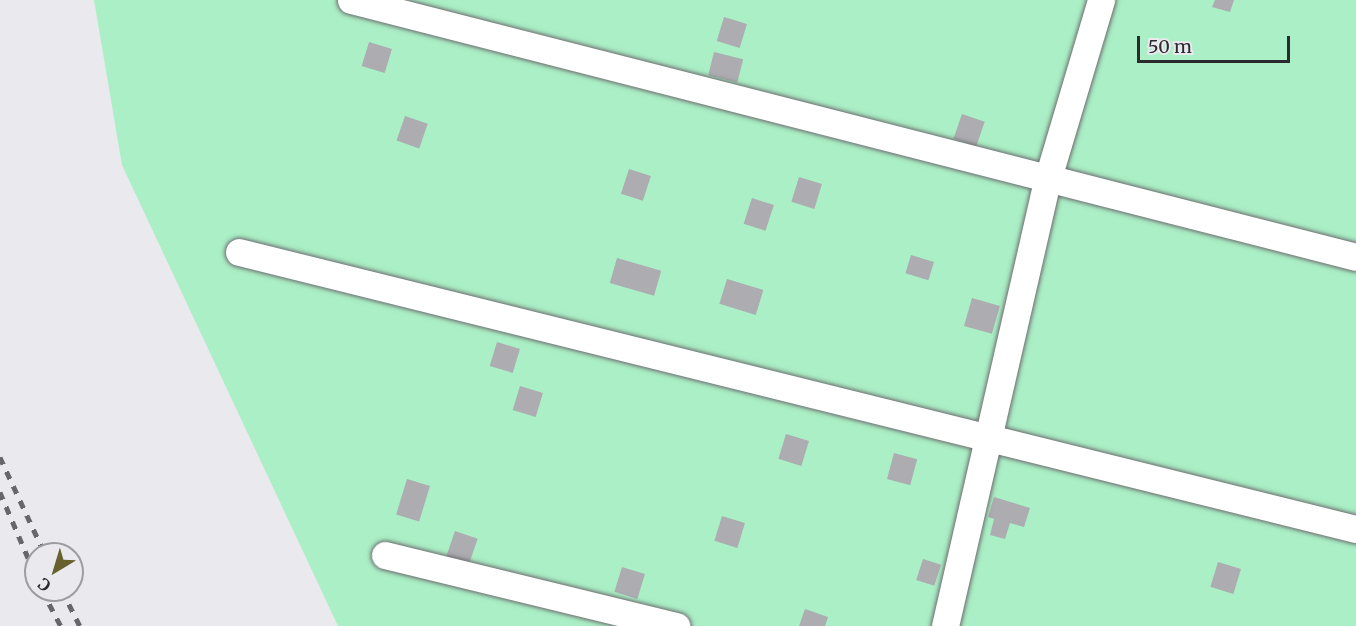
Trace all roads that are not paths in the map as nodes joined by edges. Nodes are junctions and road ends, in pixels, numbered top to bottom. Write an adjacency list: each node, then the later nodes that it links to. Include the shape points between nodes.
1 (351, 0): 3 (lane)
2 (1101, 0): 3 (lane)
3 (1048, 178): 5 (lane); 6 (lane)
4 (238, 252): 6 (lane)
5 (1356, 257)
6 (990, 436): 7 (lane); 10 (lane)
7 (1356, 529)
8 (385, 555): 9 (lane)
9 (676, 626)
10 (945, 626)

